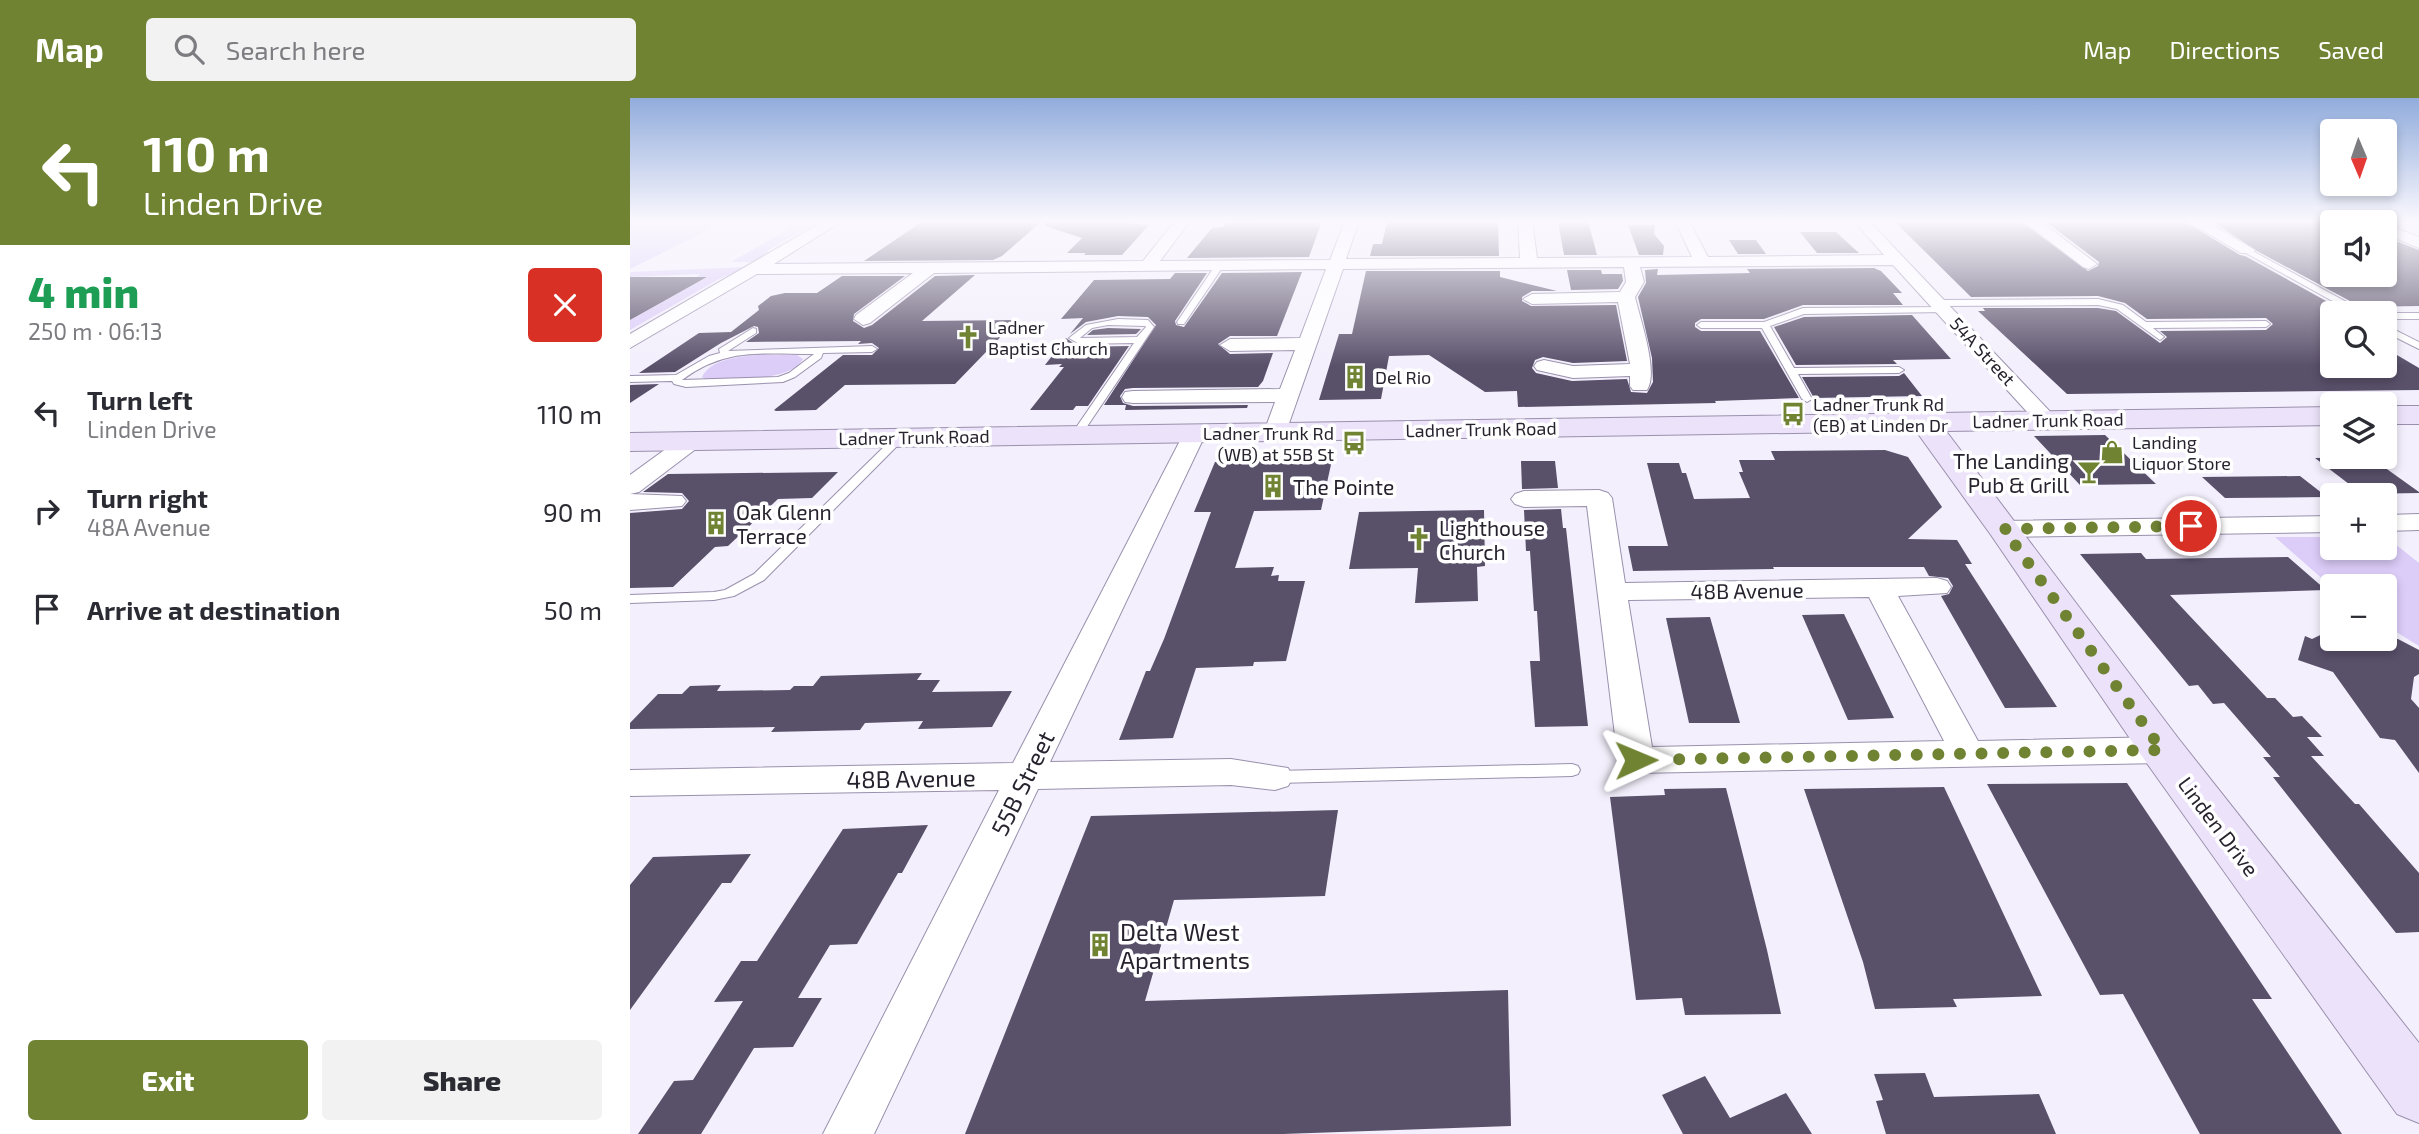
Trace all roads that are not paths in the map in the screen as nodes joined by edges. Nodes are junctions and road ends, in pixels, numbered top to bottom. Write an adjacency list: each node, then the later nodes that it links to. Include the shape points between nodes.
1 (753, 269): 27 (street)
2 (929, 269): 16 (street)
3 (1217, 269): 17 (lane)
4 (1334, 269): 28 (street)
5 (1632, 269): 10 (street, via 1635,282)
6 (1850, 269): 9 (street)
7 (1901, 269): 9 (street, 54A Street)
8 (2282, 269): 12 (lane)
9 (1903, 272): 13 (street, 54A Street)
10 (1626, 297): 11 (street); 34 (street, via 1640,378)
11 (1532, 299)
12 (2338, 301)
13 (1942, 306): 18 (lane, via 1803,311); 21 (lane, via 2098,302 2120,307); 46 (street, 54A Street)
14 (2397, 316): 15 (lane)
15 (2419, 316)
16 (863, 319)
17 (1181, 322)
18 (1765, 324): 20 (lane); 37 (lane)
19 (2266, 324): 21 (lane)
20 (1701, 325)
21 (2143, 325): 25 (lane)
22 (1239, 326): 29 (street)
23 (752, 331): 33 (lane)
24 (2397, 334): 30 (lane)
25 (2160, 337)
26 (1140, 340): 26 (lane, via 1150,327 1148,323 1094,324 1082,327 1074,338); 50 (lane)
27 (630, 342)
28 (1307, 344): 29 (street); 40 (street)
29 (1230, 345): 35 (street)
30 (2419, 346)
31 (872, 349): 32 (lane)
32 (807, 350): 33 (lane, via 735,352); 39 (lane, via 819,351 818,356 780,380 685,384)
33 (712, 358): 39 (lane)
34 (1544, 366)
35 (1220, 367)
36 (1899, 370): 37 (lane)
37 (1791, 371): 42 (lane)
38 (630, 379): 39 (lane)
39 (678, 379)
40 (1289, 395): 41 (street); 48 (street)
41 (1133, 397)
42 (1807, 399)
43 (2397, 415): 44 (main road)
44 (2419, 415)
45 (2320, 416): 46 (main road, Ladner Trunk Road)
46 (2047, 420): 47 (main road, Ladner Trunk Road)
47 (1924, 422): 48 (main road, Ladner Trunk Road); 61 (main road, Linden Drive)
48 (1275, 432): 49 (main road, Ladner Trunk Road)
49 (1195, 433): 50 (main road, Ladner Trunk Road); 69 (street, 55B Street)
50 (1076, 435): 51 (main road, Ladner Trunk Road)
51 (900, 438): 52 (main road, Ladner Trunk Road); 65 (lane, via 759,577 714,596)
52 (693, 440): 53 (main road, Ladner Trunk Road); 54 (street)
53 (630, 442)
54 (630, 487)
55 (1524, 499): 64 (street, via 1599,498)
56 (673, 501): 57 (street)
57 (630, 502)
58 (2419, 522): 59 (street)
59 (2397, 523)
60 (2320, 524): 61 (street)
61 (2004, 529): 66 (main road, Linden Drive)
62 (1937, 587): 63 (street, 48B Avenue)
63 (1879, 588): 64 (street, 48B Avenue); 67 (street)
64 (1614, 592): 67 (street, via 1636,760)
65 (630, 599)
66 (2162, 750): 67 (street); 72 (main road, Linden Drive)
67 (1968, 754)
68 (1573, 770): 70 (lane)
69 (1025, 776): 70 (street, 48B Avenue, via 1231,772); 71 (street, 48B Avenue); 73 (street, 55B Street)
70 (1275, 777)
71 (630, 783)
72 (2419, 1092)
73 (848, 1134)

